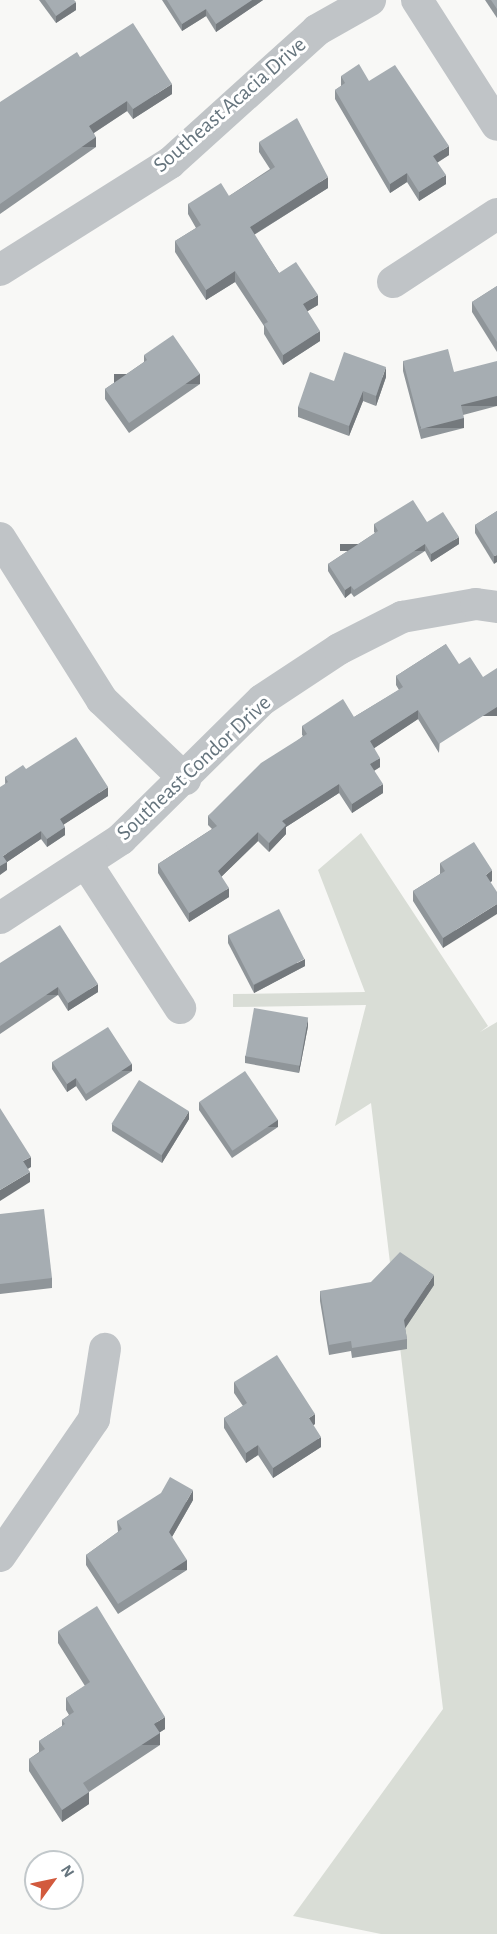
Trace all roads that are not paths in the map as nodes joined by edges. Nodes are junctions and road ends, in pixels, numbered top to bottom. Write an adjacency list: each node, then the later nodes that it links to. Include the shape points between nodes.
1 (370, 0): 5 (street, Southeast Acacia Drive, via 317,30 170,163)
2 (417, 0): 3 (street)
3 (497, 126)
4 (497, 214): 6 (street)
5 (0, 270)
6 (393, 282)
7 (0, 538): 9 (street, via 102,700)
8 (497, 607): 9 (street, Southeast Condor Drive, via 476,604 402,618 339,649 262,700)
9 (185, 779): 10 (street, Southeast Condor Drive, via 121,839)
10 (86, 863): 11 (street, Southeast Condor Drive); 12 (street)
11 (0, 918)
12 (180, 1008)
13 (105, 1349): 14 (street, via 94,1419)
14 (0, 1556)

